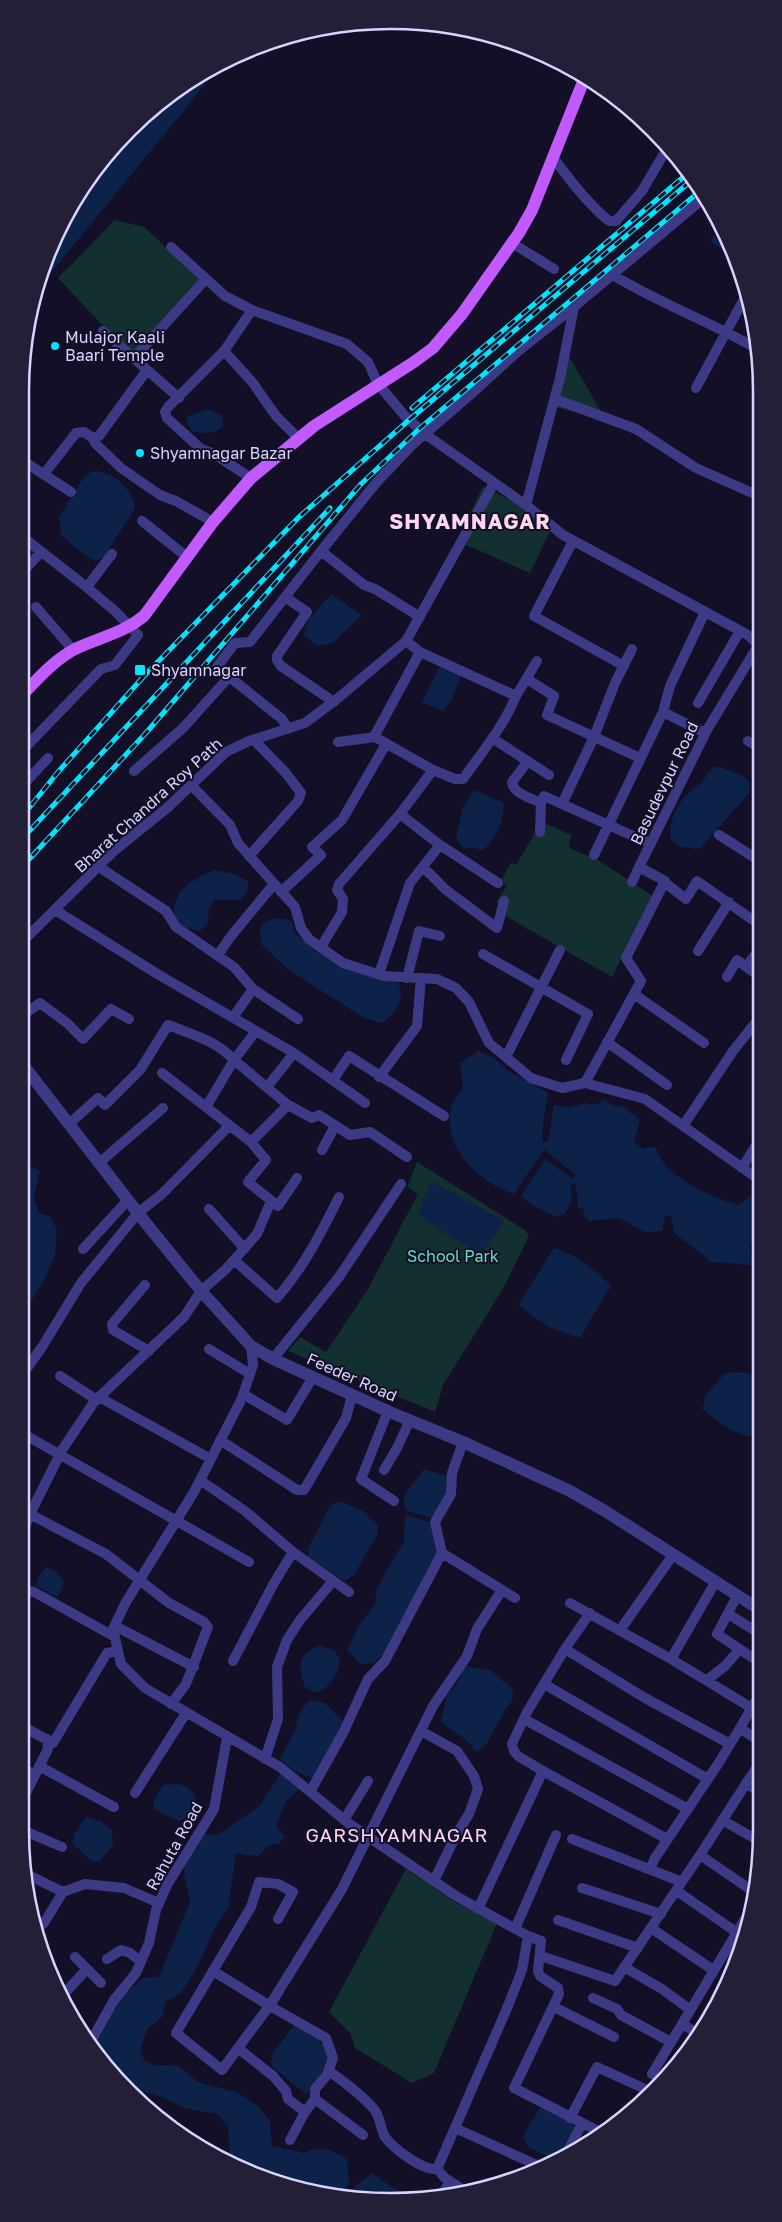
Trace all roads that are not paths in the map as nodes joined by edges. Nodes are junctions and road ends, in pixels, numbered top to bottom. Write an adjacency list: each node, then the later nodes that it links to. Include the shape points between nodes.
1 (582, 84): 3 (main road)
2 (664, 153): 3 (street, via 642,191 616,221 609,221 591,205)
3 (554, 157): 5 (main road, via 532,210)
4 (700, 202): 8 (street)
5 (512, 243): 7 (street); 19 (main road, via 462,314 433,348)
6 (171, 247): 9 (street)
7 (554, 269)
8 (613, 275): 11 (street); 14 (street, via 655,299)
9 (206, 279): 12 (street, via 225,296); 17 (street)
10 (742, 302): 14 (street)
11 (574, 308): 22 (street); 23 (street, via 517,352)
12 (252, 310): 16 (street); 19 (street, via 347,344 368,362)
13 (103, 331): 17 (street)
14 (726, 332): 15 (street); 20 (street)
15 (750, 345)
16 (224, 351): 21 (street); 25 (street, via 253,383 276,416)
17 (134, 358): 18 (street)
18 (147, 370): 21 (street); 24 (street, via 99,436)
19 (378, 384): 23 (street); 25 (main road)
20 (696, 388)
21 (179, 398): 28 (street, via 165,412 167,418 201,448)
22 (555, 399): 31 (street, via 636,429 696,468); 32 (street)
23 (425, 434): 29 (street); 37 (street, via 376,483)
24 (93, 438): 27 (street, via 84,432 76,433); 34 (street, via 121,468 160,495)
25 (298, 438): 28 (main road)
26 (29, 464): 27 (street)
27 (44, 474): 30 (street)
28 (251, 478): 34 (main road)
29 (494, 483): 32 (street); 46 (street, Bharat Chandra Roy Path)
30 (71, 492)
31 (753, 493)
32 (526, 505): 35 (street)
33 (142, 520): 40 (street)
34 (213, 522): 40 (main road)
35 (573, 540): 45 (street); 56 (street, via 534,616)
36 (29, 542): 38 (street)
37 (321, 550): 43 (street); 46 (street, via 364,585)
38 (41, 552): 41 (street); 42 (street)
39 (112, 554): 42 (street)
40 (187, 558): 47 (main road, via 144,616)
41 (29, 565)
42 (87, 587): 47 (street)
43 (285, 597): 57 (street, via 250,642 235,643 217,667); 61 (street, via 307,612 277,660)
44 (36, 608): 51 (street)
45 (705, 612): 48 (street); 63 (street, via 670,686)
46 (420, 618): 49 (street, Bharat Chandra Roy Path)
47 (130, 628): 51 (main road); 72 (street, via 138,635 115,665 101,669)
48 (740, 631): 50 (street); 62 (street)
49 (406, 641): 53 (street); 61 (street, Bharat Chandra Roy Path)
50 (753, 641)
51 (73, 650): 59 (main road)
52 (632, 650): 56 (street)
53 (420, 652): 60 (street); 66 (street)
54 (753, 655): 65 (street, Basudevpur Road)
55 (538, 662): 58 (street)
56 (624, 666): 68 (street)
57 (229, 677): 64 (street, via 282,719); 79 (street, via 183,728)
58 (527, 679): 60 (street); 68 (street, via 554,696 547,715)
59 (29, 685)
60 (516, 696): 67 (street, via 509,714)
61 (334, 702): 64 (street, Bharat Chandra Roy Path, via 306,723)
62 (698, 702)
63 (663, 712): 65 (street); 76 (street)
64 (288, 729): 69 (street, Bharat Chandra Roy Path)
65 (705, 733): 89 (street, Basudevpur Road)
66 (375, 737): 71 (street); 73 (street)
67 (492, 738): 77 (street); 78 (street, via 463,779)
68 (594, 738): 76 (street); 84 (street)
69 (254, 740): 82 (street, Bharat Chandra Roy Path, via 226,752); 92 (street, via 301,793 298,801)
70 (748, 741): 74 (street)
71 (338, 742)
72 (29, 744)
73 (386, 744): 78 (street); 100 (street, via 342,820 312,847 321,856)
74 (753, 744)
75 (48, 758): 81 (street)
76 (640, 758): 86 (street)
77 (528, 761): 80 (street); 83 (street, via 512,786)
78 (433, 770): 85 (street)
79 (134, 771)
80 (549, 775)
81 (29, 778)
82 (191, 785): 92 (street, via 230,825 238,843); 94 (street, Bharat Chandra Roy Path)
83 (542, 803): 84 (street, via 544,796); 87 (street)
84 (562, 804): 86 (street)
85 (400, 814): 90 (street); 107 (street, via 339,884 337,890 343,900 342,912)
86 (608, 824): 89 (street); 91 (street)
87 (540, 832)
88 (719, 835): 93 (street)
89 (651, 844): 96 (street, Basudevpur Road)
90 (440, 845): 95 (street); 99 (street)
91 (594, 855)
92 (249, 856): 100 (street)
93 (753, 857)
94 (99, 867): 103 (street, Bharat Chandra Roy Path); 111 (street, via 166,911 176,927)
95 (423, 867): 101 (street, via 446,890 497,928); 115 (street, via 410,883)
96 (639, 867): 97 (street); 98 (street, Basudevpur Road)
97 (632, 882)
98 (664, 882): 102 (street, Basudevpur Road, via 686,899 698,881); 121 (street, via 626,958 642,981)
99 (498, 883)
100 (278, 888): 107 (street, via 295,907 301,928); 111 (street, via 231,936)
101 (504, 901)
102 (729, 902): 104 (street); 109 (street)
103 (55, 910): 105 (street, Bharat Chandra Roy Path); 123 (street, via 159,975)
104 (753, 917)
105 (29, 935)
106 (440, 936): 117 (street, via 419,931)
107 (321, 947): 115 (street, via 343,963)
108 (560, 950): 119 (street)
109 (698, 951)
110 (483, 954): 119 (street)
111 (218, 956): 120 (street, via 234,967)
112 (753, 958): 113 (street)
113 (746, 967): 114 (street); 116 (street, via 737,960)
114 (753, 972)
115 (379, 974): 117 (street)
116 (727, 977)
117 (407, 978): 118 (street)
118 (421, 978): 131 (street, via 437,979 456,988 469,1002 489,1043); 136 (street, via 417,1026)
119 (540, 987): 131 (street); 133 (street, via 588,1014)
120 (253, 988): 123 (street); 125 (street)
121 (634, 994): 128 (street); 129 (street)
122 (29, 1011): 124 (street, via 40,1003 83,1039 111,1009)
123 (234, 1016): 127 (street)
124 (129, 1019)
125 (298, 1019)
126 (753, 1026): 149 (street)
127 (256, 1030): 130 (street); 132 (street)
128 (607, 1042): 138 (street); 139 (street)
129 (704, 1043)
130 (294, 1053): 137 (street); 140 (street)
131 (506, 1058): 138 (street, via 531,1078 562,1088)
132 (234, 1060): 140 (street); 143 (street); 146 (street, via 213,1043 168,1025 140,1070 105,1105 98,1098)
133 (566, 1060)
134 (29, 1073): 146 (street, Feeder Road)
135 (162, 1073): 143 (street)
136 (380, 1077): 137 (street, via 349,1056); 145 (street)
137 (333, 1080): 141 (street)
138 (585, 1082): 149 (street, via 645,1099)
139 (667, 1085)
140 (267, 1087): 142 (street)
141 (365, 1103)
142 (288, 1105): 148 (street, via 312,1118 319,1115); 150 (street)
143 (206, 1107): 147 (street)
144 (163, 1108): 154 (street)
145 (444, 1116)
146 (69, 1124): 154 (street, Feeder Road)
147 (229, 1126): 150 (street); 163 (street, via 168,1188)
148 (335, 1126): 152 (street); 153 (street, via 350,1135 370,1132)
149 (683, 1126): 155 (street)
150 (252, 1142): 161 (street, via 266,1160 248,1182)
151 (753, 1149): 155 (street)
152 (322, 1150)
153 (408, 1157)
154 (99, 1163): 160 (street, Feeder Road)
155 (742, 1168): 156 (street)
156 (753, 1176)
157 (298, 1178): 161 (street, via 278,1206)
158 (401, 1184): 172 (street, via 339,1277)
159 (339, 1197): 166 (street, via 314,1248 296,1277 277,1298)
160 (128, 1200): 163 (street, Feeder Road); 165 (street)
161 (271, 1201): 164 (street, via 257,1234)
162 (209, 1209): 164 (street)
163 (138, 1213): 168 (street, Feeder Road); 173 (street, via 81,1283)
164 (244, 1248): 166 (street)
165 (83, 1249)
166 (234, 1260): 168 (street)
167 (145, 1285): 171 (street, via 112,1324 113,1330)
168 (202, 1291): 169 (street, Feeder Road); 171 (street, via 184,1317)
169 (251, 1346): 172 (street, Feeder Road); 174 (street, via 253,1366)
170 (209, 1349): 174 (street)
171 (149, 1351): 179 (street)
172 (274, 1359): 176 (street, Feeder Road)
173 (29, 1365)
174 (250, 1374): 177 (street)
175 (60, 1376): 179 (street)
176 (313, 1377): 177 (street, via 287,1420); 178 (street, Feeder Road)
177 (243, 1394): 183 (street)
178 (352, 1395): 180 (street, Feeder Road); 183 (street, via 346,1418 304,1490 297,1490)
179 (98, 1399): 185 (street); 186 (street)
180 (388, 1411): 181 (street, Feeder Road); 189 (street, via 361,1479)
181 (410, 1420): 184 (street, Feeder Road); 187 (street)
182 (29, 1437): 185 (street)
183 (220, 1440): 186 (street)
184 (463, 1442): 193 (street, via 452,1474 452,1494 435,1522); 194 (street, Feeder Road, via 568,1490)
185 (60, 1454): 190 (street); 191 (street)
186 (211, 1459): 188 (street)
187 (384, 1470)
188 (200, 1480): 191 (street); 192 (street, via 245,1511)
189 (394, 1501)
190 (30, 1514): 196 (street, via 106,1554)
191 (175, 1521): 195 (street); 196 (street)
192 (293, 1552): 197 (street); 217 (street)
193 (442, 1553): 199 (street); 243 (street, via 385,1661 368,1678 343,1733)
194 (673, 1555): 198 (street, Feeder Road); 210 (street)
195 (249, 1562)
196 (140, 1579): 208 (street); 218 (street, via 169,1603 208,1627)
197 (333, 1581): 201 (street); 233 (street, via 287,1640 277,1667 278,1719)
198 (716, 1582): 202 (street, Feeder Road); 215 (street)
199 (502, 1590): 203 (street); 228 (street, via 477,1629 467,1656)
200 (29, 1591): 211 (street)
201 (349, 1592)
202 (737, 1596): 205 (street, Feeder Road); 207 (street)
203 (515, 1598)
204 (570, 1603): 206 (street)
205 (753, 1606)
206 (590, 1613): 210 (street); 212 (street)
207 (728, 1614): 209 (street); 213 (street, via 716,1634)
208 (115, 1626): 211 (street); 218 (street)
209 (753, 1629)
210 (620, 1630): 215 (street)
211 (115, 1637): 214 (street)
212 (565, 1649): 220 (street); 232 (street, via 645,1698)
213 (739, 1650): 216 (street); 219 (street)
214 (118, 1651): 222 (street, via 121,1664 145,1688); 231 (street, via 107,1653 54,1743)
215 (671, 1659): 219 (street)
216 (753, 1659)
217 (233, 1661)
218 (194, 1667): 222 (street)
219 (707, 1680): 223 (street)
220 (544, 1684): 225 (street); 238 (street)
221 (753, 1702): 223 (street)
222 (171, 1704): 224 (street)
223 (750, 1706): 226 (street)
224 (186, 1713): 230 (street); 244 (street)
225 (524, 1719): 236 (street, via 512,1744 514,1751); 246 (street)
226 (740, 1728): 229 (street); 232 (street)
227 (29, 1730): 231 (street)
228 (421, 1730): 251 (street); 259 (street, via 457,1751 474,1776 478,1789 469,1814)
229 (753, 1737)
230 (227, 1738): 233 (street); 264 (street, Rahuta Road, via 214,1809)
231 (47, 1739): 235 (street, via 48,1750)
232 (730, 1744): 238 (street)
233 (265, 1759): 243 (street)
234 (29, 1769): 235 (street)
235 (37, 1771): 241 (street); 245 (street)
236 (543, 1771): 254 (street); 265 (street)
237 (753, 1772): 240 (street)
238 (708, 1779): 246 (street)
239 (368, 1781): 247 (street)
240 (746, 1783): 242 (street); 248 (street)
241 (29, 1786)
242 (753, 1787)
243 (310, 1792): 247 (street)
244 (135, 1793)
245 (114, 1807)
246 (688, 1809): 254 (street)
247 (344, 1820): 251 (street)
248 (722, 1820): 252 (street); 256 (street)
249 (29, 1833): 255 (street)
250 (556, 1835): 272 (street)
251 (368, 1837): 259 (street); 287 (street, via 314,1937)
252 (753, 1838)
253 (572, 1839): 257 (street)
254 (667, 1839): 257 (street)
255 (62, 1847)
256 (700, 1855): 260 (street); 262 (street)
257 (650, 1869): 260 (street)
258 (32, 1877): 263 (street)
259 (434, 1881): 265 (street)
260 (679, 1886): 266 (street); 273 (street)
261 (582, 1888): 266 (street)
262 (748, 1888)
263 (63, 1892): 264 (street, via 85,1884 124,1888); 270 (street)
264 (159, 1903): 279 (street, Rahuta Road)
265 (478, 1908): 272 (street)
266 (661, 1914): 271 (street)
267 (278, 1919): 283 (street, via 293,1892 278,1884 259,1882 251,1907)
268 (558, 1920): 275 (street)
269 (741, 1924): 273 (street)
270 (41, 1925)
271 (651, 1928): 275 (street); 282 (street)
272 (515, 1929): 274 (street)
273 (736, 1932): 282 (street)
274 (528, 1936): 276 (street, via 541,1941); 303 (street, via 522,1970 512,1997)
275 (638, 1948): 280 (street)
276 (541, 1956): 280 (street, via 615,1981); 288 (street, via 540,1976 558,1988)
277 (75, 1957): 281 (street)
278 (107, 1959): 279 (street, via 121,1950)
279 (141, 1962): 292 (street, Rahuta Road)
280 (624, 1967): 289 (street)
281 (87, 1969): 284 (street); 285 (street)
282 (713, 1970): 289 (street)
283 (213, 1971): 287 (street); 295 (street, via 176,2033 222,2070)
284 (101, 1983)
285 (66, 1991)
286 (593, 1998): 294 (street)
287 (270, 2006): 295 (street); 296 (street, via 326,2038 334,2058)
288 (554, 2007): 293 (street); 301 (street, via 514,2088)
289 (689, 2009): 290 (street)
290 (682, 2024): 291 (street); 294 (street)
291 (693, 2030)
292 (93, 2037)
293 (614, 2037)
294 (671, 2042): 297 (street)
295 (238, 2048): 300 (street, via 273,2076 286,2091 288,2099)
296 (329, 2071): 299 (street, via 315,2089); 309 (street, via 373,2108 386,2138 419,2165)
297 (652, 2074)
298 (645, 2089): 301 (street, via 596,2067)
299 (315, 2099): 300 (street); 305 (street)
300 (305, 2112): 306 (street)
301 (570, 2118): 302 (street)
302 (582, 2124): 304 (street); 307 (street)
303 (455, 2128): 308 (street); 309 (street)
304 (595, 2130)
305 (363, 2135)
306 (290, 2140)
307 (570, 2146)
308 (534, 2164)
309 (437, 2169): 310 (street)
310 (450, 2182): 311 (street); 312 (street)
311 (458, 2187)
312 (446, 2189)

